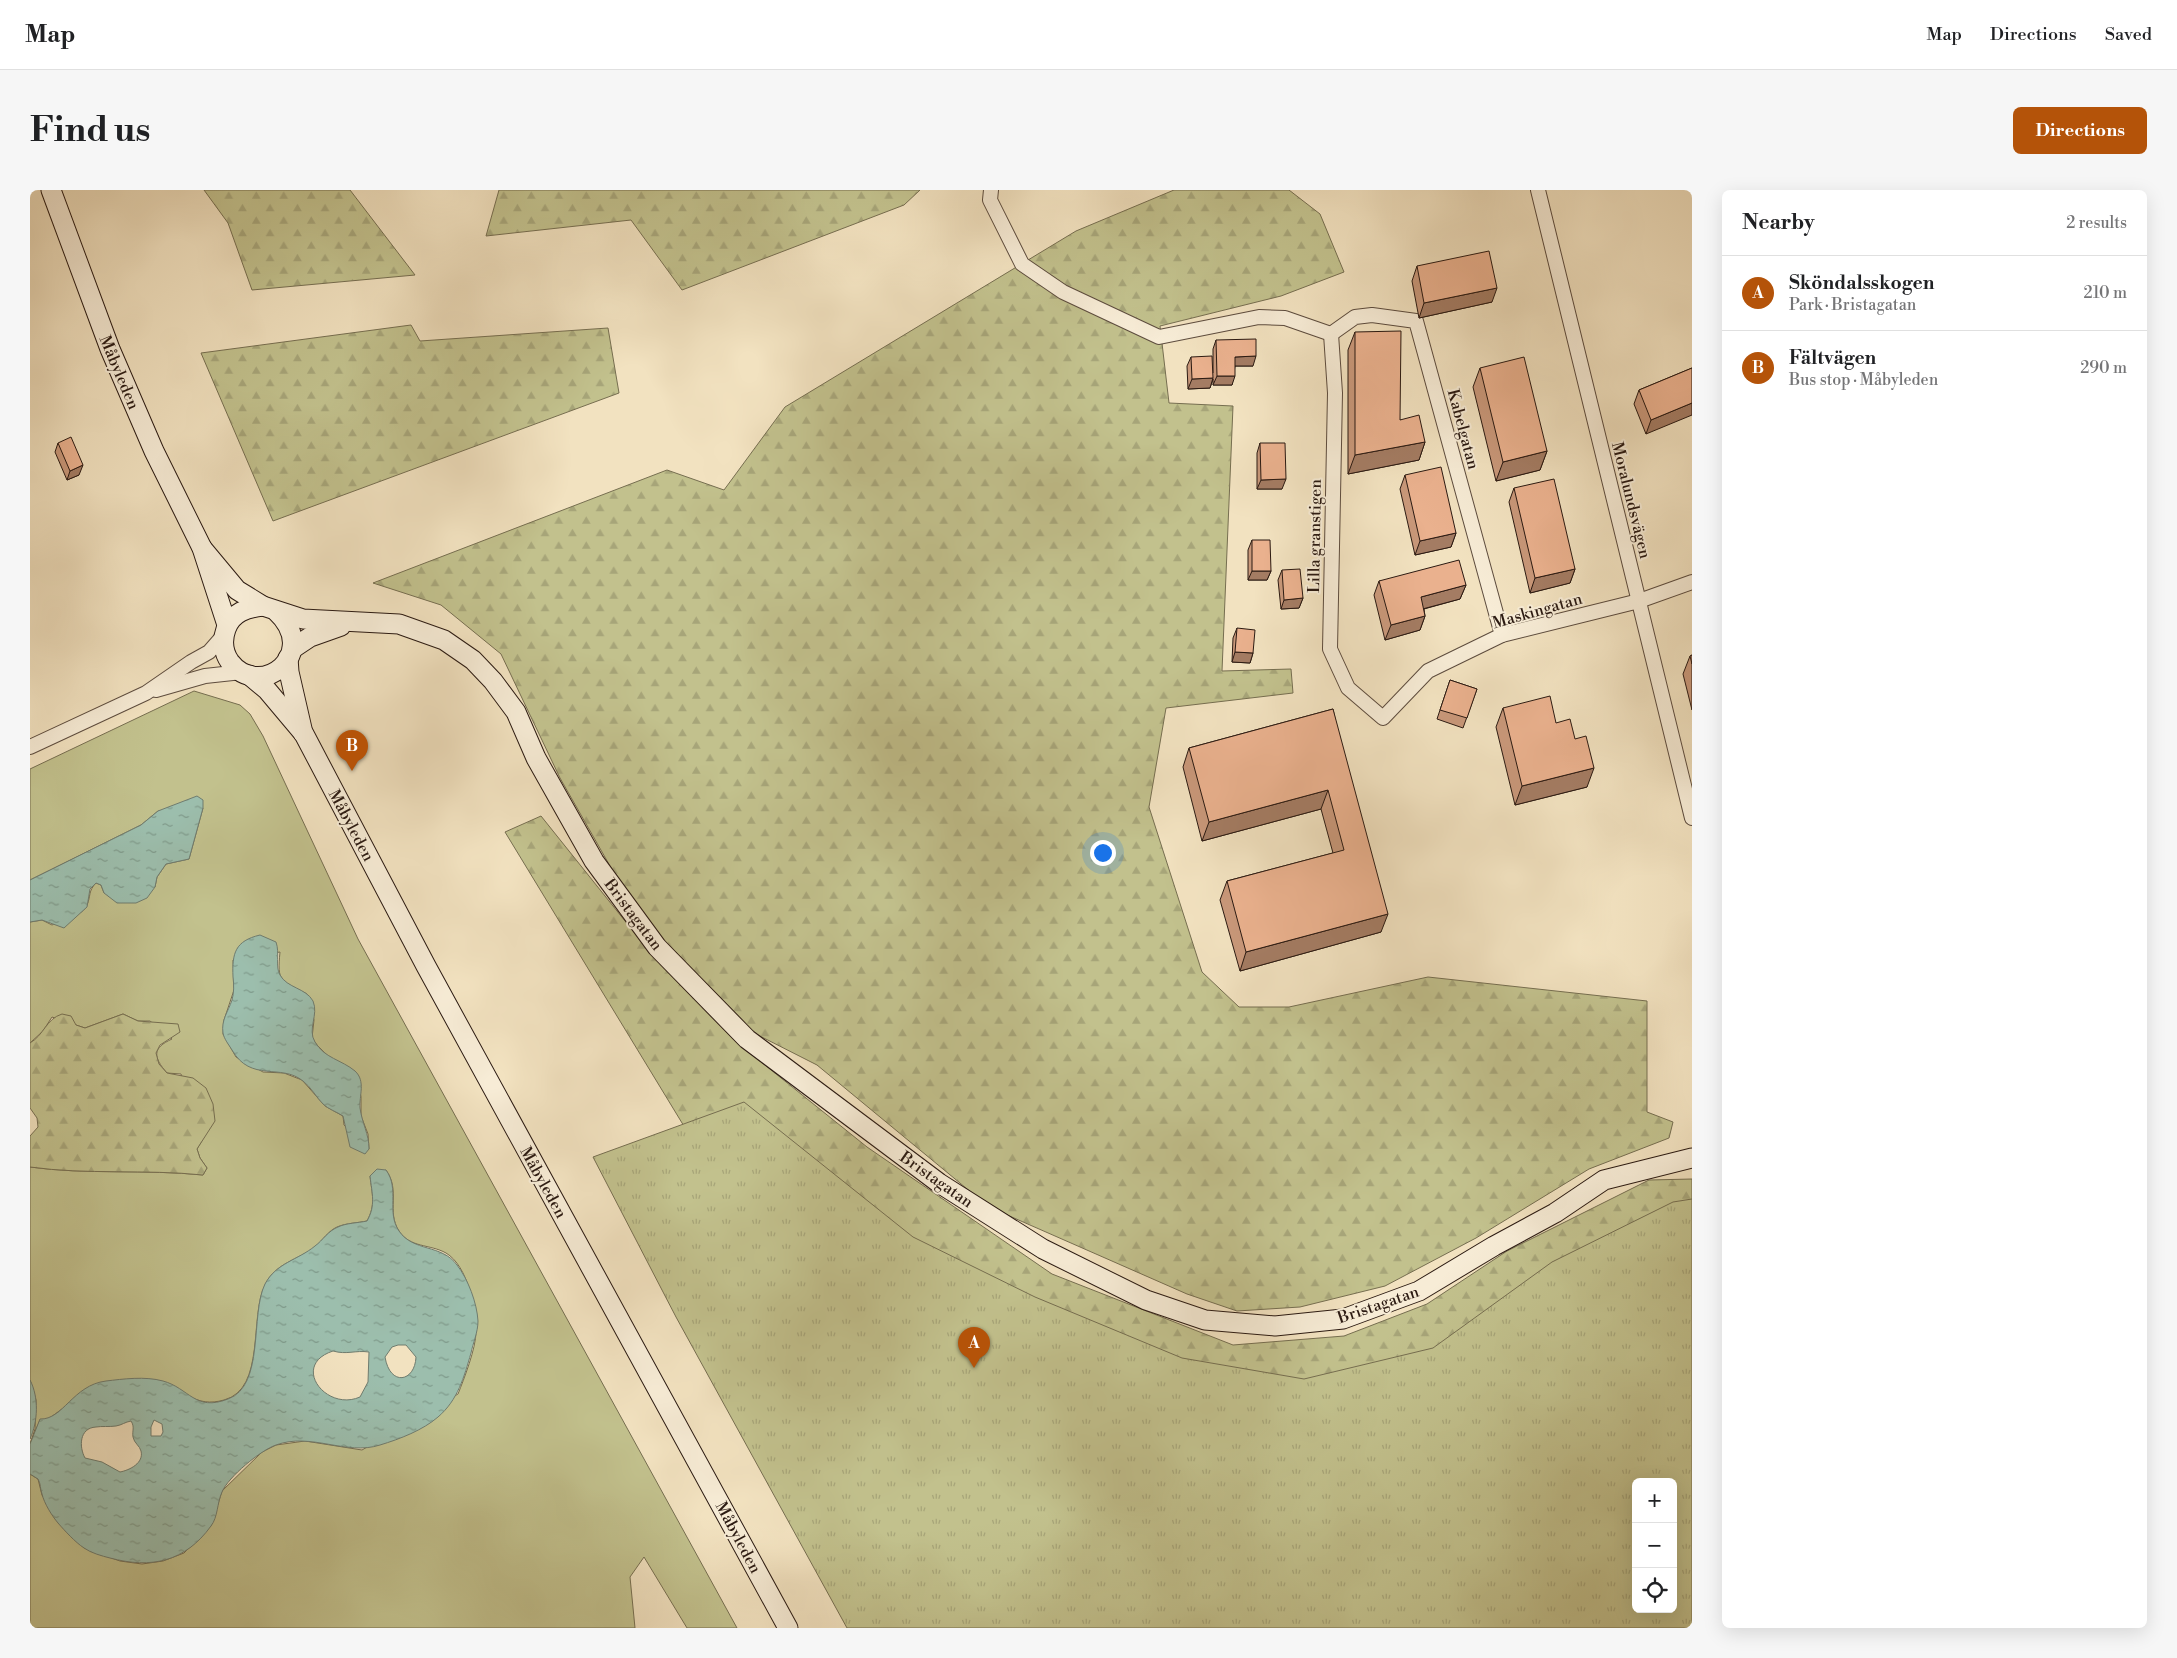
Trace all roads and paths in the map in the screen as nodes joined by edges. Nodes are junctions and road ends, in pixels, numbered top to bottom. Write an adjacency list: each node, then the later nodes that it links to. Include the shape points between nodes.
1 (51, 190): 5 (street, Måbyleden, via 110,348 154,451)
2 (991, 190): 4 (street, via 990,200 1022,264 1063,292 1159,337 1258,317 1285,318)
3 (1538, 190): 7 (street, Moralundsvägen)
4 (1330, 334): 11 (street, Kabelgatan, via 1355,317 1372,315 1416,321); 15 (street, Lilla granstigen, via 1335,393 1330,649 1348,688)
5 (202, 548): 8 (street, Måbyleden, via 237,590); 10 (street, Måbyleden)
6 (1692, 582): 7 (street, Maskingatan)
7 (1639, 601): 11 (street, Maskingatan); 18 (street, Moralundsvägen)
8 (270, 609): 9 (street, Bristagatan, via 303,619); 10 (street, via 246,608 234,615); 12 (street, Måbyleden, via 287,621 293,636)
9 (360, 622): 12 (street, Bristagatan, via 328,630); 19 (street, Bristagatan, via 399,624 444,640 473,660 493,681 516,712 536,758 594,861 657,946 747,1039 939,1183 1043,1249 1146,1300 1205,1320 1275,1326 1343,1319 1419,1291 1555,1213 1604,1180)
10 (225, 631): 13 (street, Måbyleden, via 224,649 228,660); 14 (street, via 210,652)
11 (1502, 635): 15 (street, Maskingatan, via 1428,671)
12 (290, 654): 13 (street, via 286,663 272,673 258,676); 16 (street, Måbyleden, via 289,672)
13 (245, 673): 14 (street, via 206,676); 16 (street, Måbyleden, via 267,690)
14 (146, 693): 17 (street)
15 (1383, 718)
16 (304, 734): 20 (street, Måbyleden, via 426,966)
17 (30, 747)
18 (1692, 818)
19 (1692, 1158)
20 (788, 1628)

